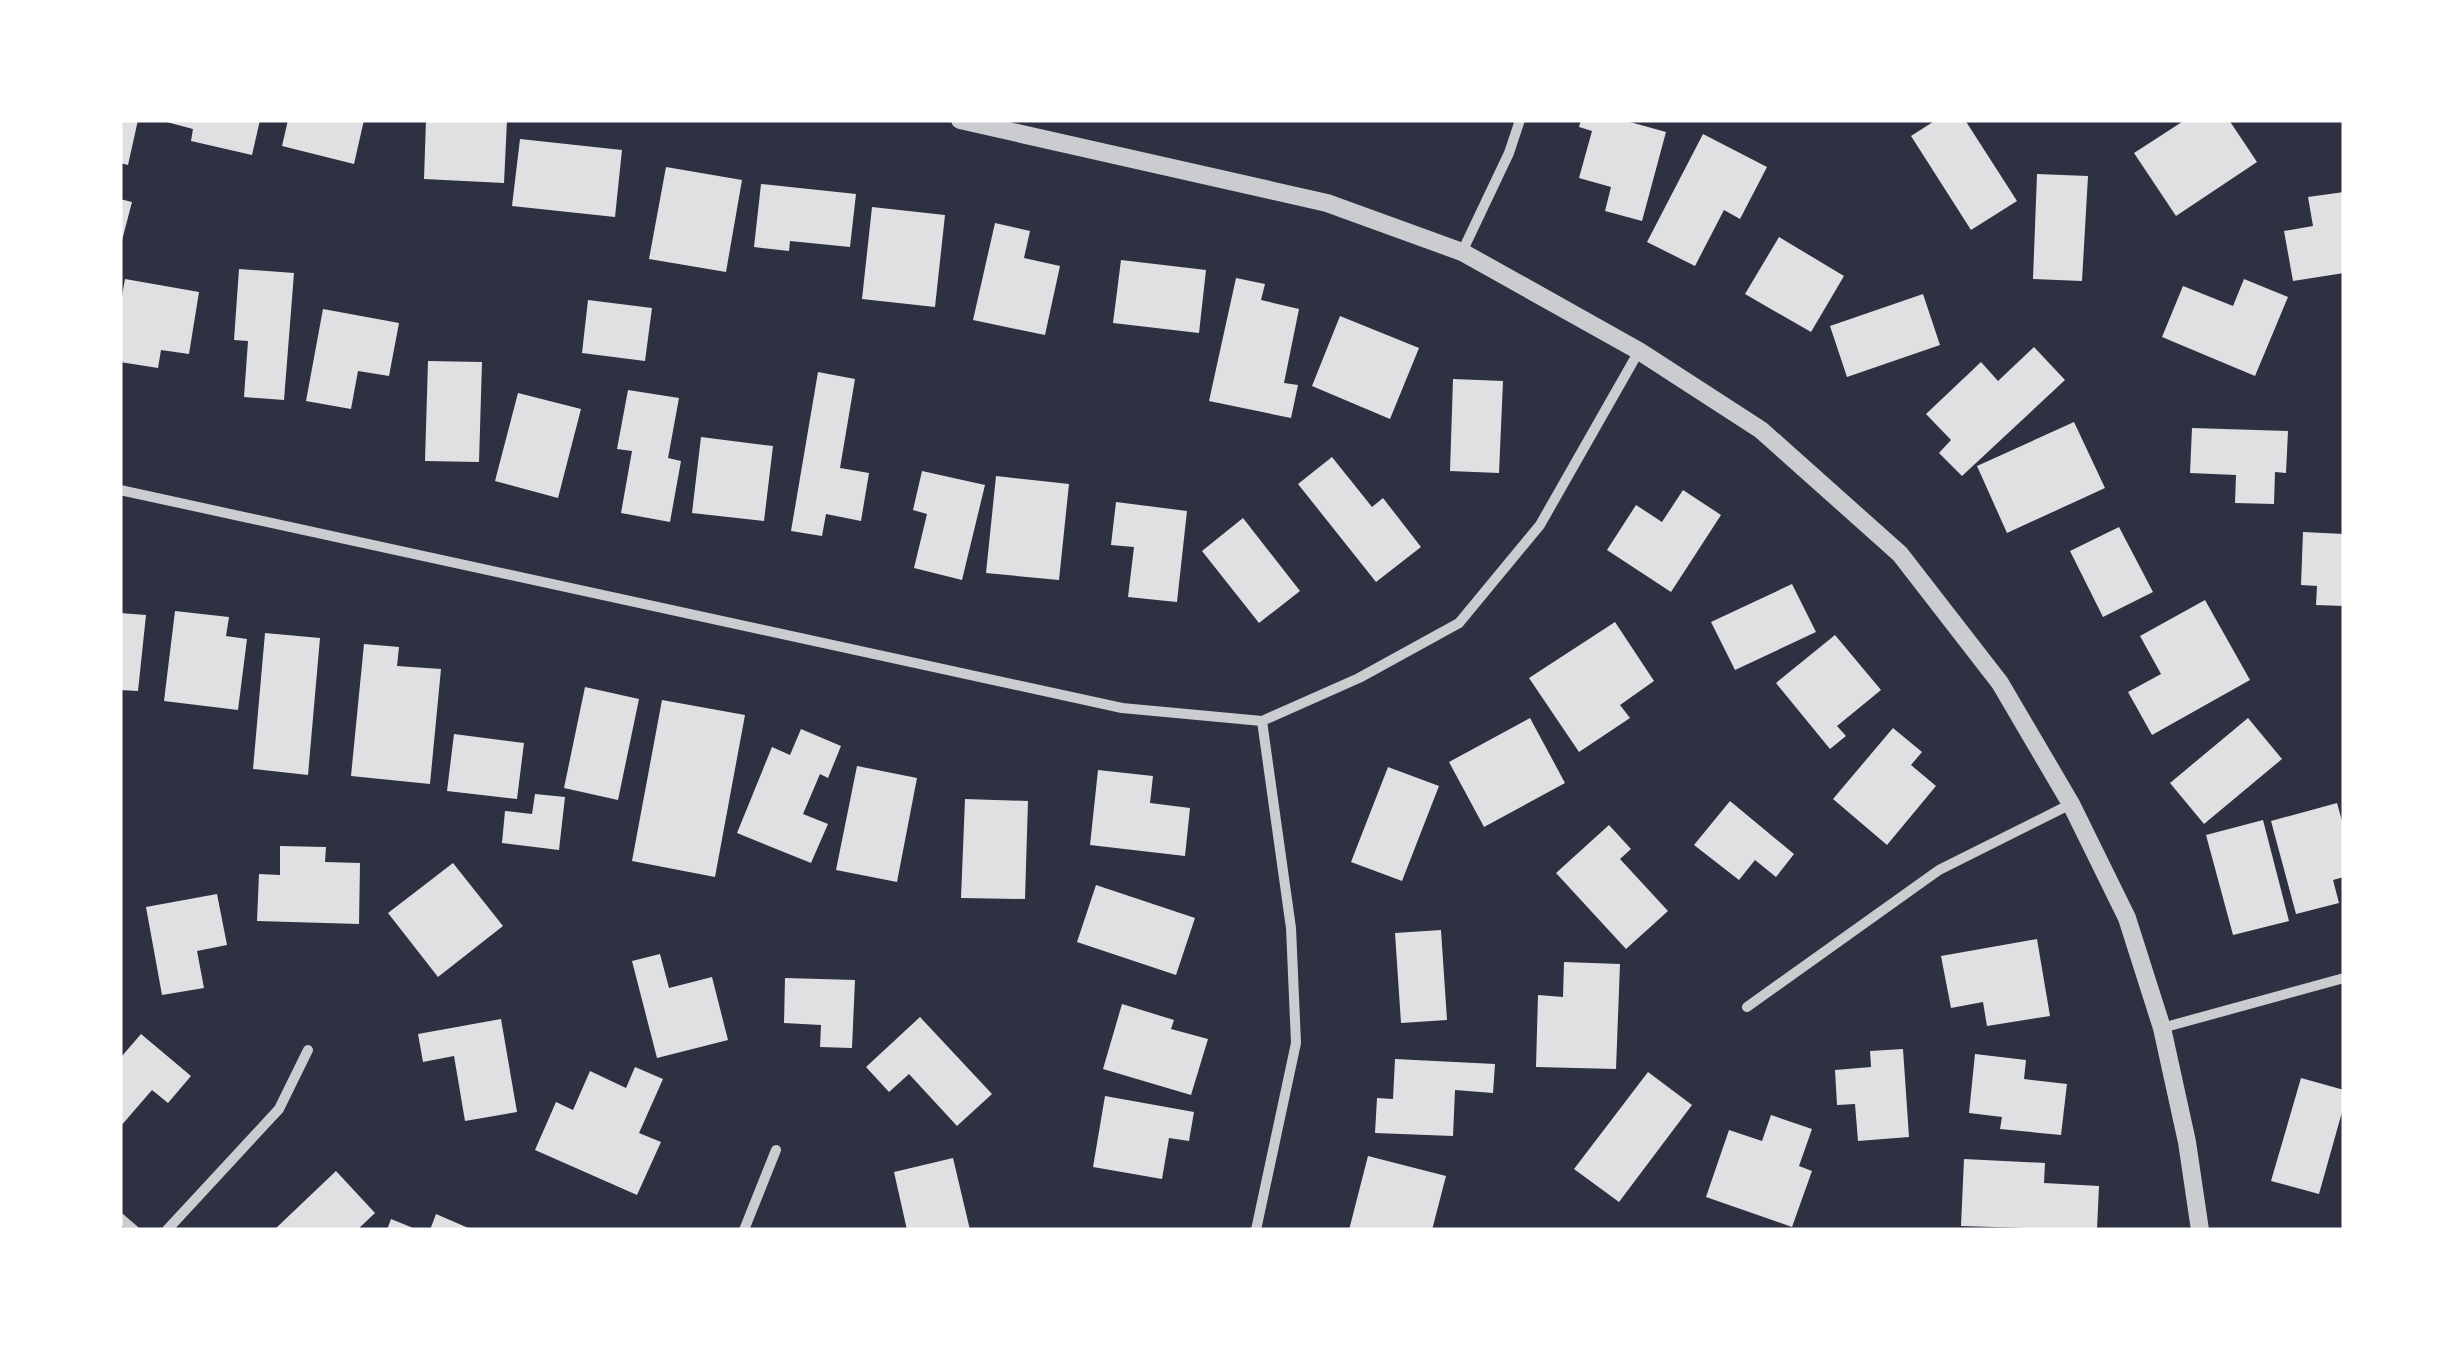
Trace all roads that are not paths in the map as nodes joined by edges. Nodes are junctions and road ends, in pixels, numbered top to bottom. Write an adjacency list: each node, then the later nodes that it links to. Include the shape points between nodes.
1 (960, 120): 3 (street, via 1327,203)
2 (1520, 120): 3 (street)
3 (1462, 252): 4 (street)
4 (1639, 351): 6 (street, via 1540,525 1459,622 1359,678); 7 (street, via 1761,430 1900,554 2000,683)
5 (120, 490): 6 (street, via 1122,708)
6 (1262, 721): 17 (street, via 1291,928 1296,1043)
7 (2071, 804): 9 (street, via 1940,870); 10 (street, via 2128,918)
8 (2344, 978): 10 (street)
9 (1747, 1008)
10 (2162, 1028): 18 (street)
11 (308, 1050): 15 (street, via 279,1109)
12 (776, 1150): 16 (street)
13 (120, 1218): 14 (street)
14 (134, 1230)
15 (167, 1230)
16 (744, 1230)
17 (1256, 1230)
18 (2200, 1230)

